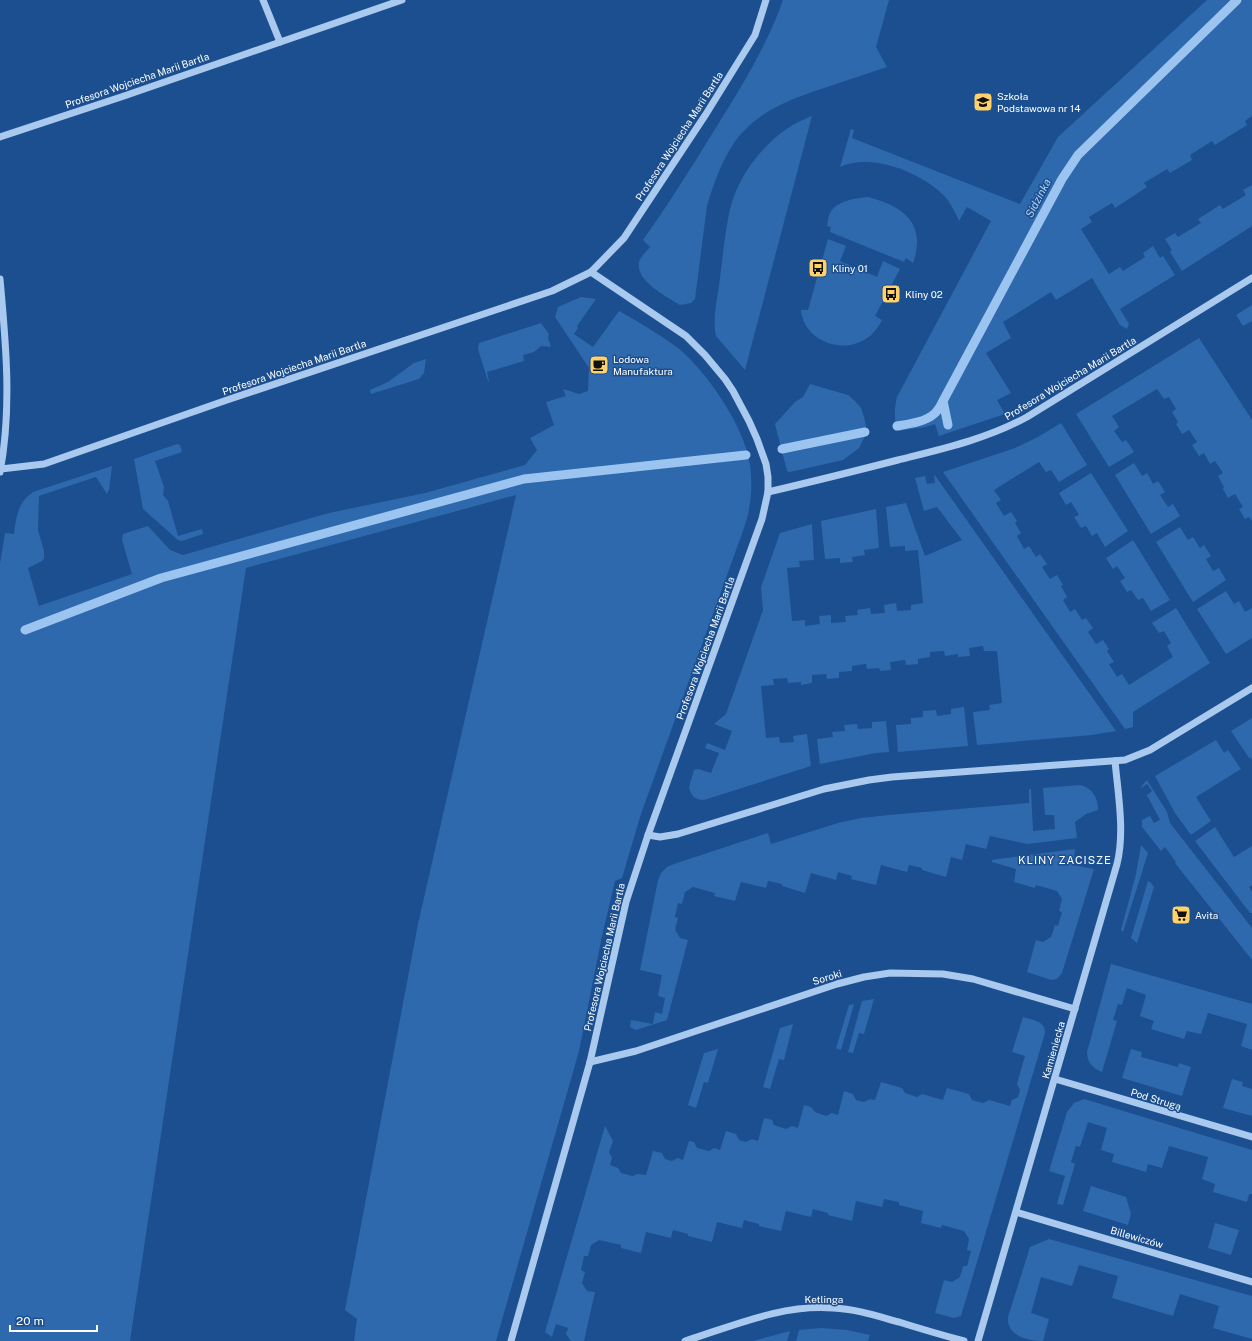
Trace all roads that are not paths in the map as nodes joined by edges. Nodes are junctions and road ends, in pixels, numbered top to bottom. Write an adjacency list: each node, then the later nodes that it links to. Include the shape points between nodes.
1 (264, 0): 4 (street)
2 (402, 0): 4 (street, Profesora Wojciecha Marii Bartla)
3 (766, 0): 6 (street, Profesora Wojciecha Marii Bartla, via 755,36 706,114 624,238)
4 (280, 42): 5 (street, Profesora Wojciecha Marii Bartla)
5 (0, 136)
6 (591, 272): 9 (street, Profesora Wojciecha Marii Bartla, via 552,291 48,463); 10 (street, Profesora Wojciecha Marii Bartla, via 686,336 715,366 733,392 757,439 767,470)
7 (1252, 278): 10 (street, Profesora Wojciecha Marii Bartla, via 1009,427 932,452)
8 (0, 279): 9 (street, via 6,342 7,425)
9 (0, 471)
10 (768, 492): 13 (street, Profesora Wojciecha Marii Bartla, via 762,519)
11 (1252, 688): 12 (street, via 1145,753)
12 (1115, 761): 13 (street, via 869,780 817,791 678,834 660,837); 14 (street, Kamieniecka, via 1120,829 1119,856)
13 (648, 835): 15 (street, Profesora Wojciecha Marii Bartla, via 626,902)
14 (1075, 1009): 15 (street, Soroki, via 961,977 929,973 890,973 837,984 636,1051); 16 (street, Kamieniecka)
15 (590, 1062): 20 (street, Profesora Wojciecha Marii Bartla)
16 (1055, 1079): 17 (street, Pod Strugą); 18 (street, Kamieniecka)
17 (1252, 1137)
18 (1016, 1212): 19 (street, Billewiczów); 23 (street, Kamieniecka)
19 (1252, 1282)
20 (511, 1341)
21 (685, 1341): 22 (street, Ketlinga, via 769,1315 794,1310 832,1308 868,1313)
22 (964, 1341)
23 (978, 1341)

